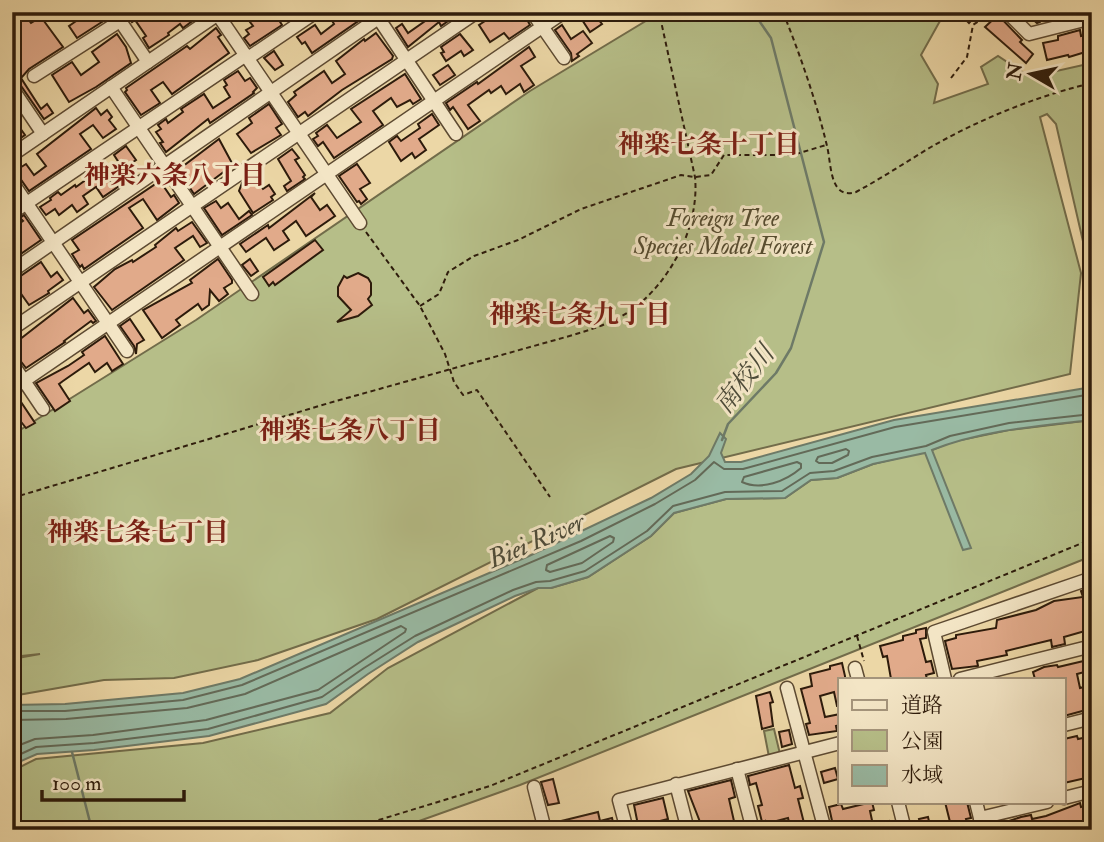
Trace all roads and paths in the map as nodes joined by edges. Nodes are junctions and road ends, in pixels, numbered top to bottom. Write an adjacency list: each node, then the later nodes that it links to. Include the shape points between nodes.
1 (316, 12): 14 (street)
2 (477, 12): 16 (street)
3 (532, 12): 13 (street)
4 (564, 12): 13 (street)
5 (659, 12): 33 (path)
6 (783, 12): 29 (path)
7 (992, 12): 19 (path, via 973,25 967,57)
8 (1007, 12): 12 (street, via 1029,34)
9 (218, 13): 14 (street); 17 (street)
10 (380, 14): 16 (street); 23 (street)
11 (117, 17): 17 (street); 18 (street)
12 (1092, 18)
13 (543, 27): 15 (street); 24 (street)
14 (247, 56): 23 (street); 25 (street)
15 (564, 58)
16 (407, 60): 24 (street); 26 (street)
17 (148, 62): 21 (street)
18 (34, 76)
19 (951, 78)
20 (1092, 82): 29 (path, via 979,124 849,194 835,184)
21 (111, 88): 25 (street); 27 (street)
22 (14, 91): 27 (street)
23 (271, 92): 26 (street); 31 (street)
24 (434, 101): 28 (street); 32 (street)
25 (138, 128): 31 (street); 35 (street)
26 (299, 133): 32 (street); 36 (street)
27 (43, 134): 30 (street)
28 (456, 134)
29 (827, 145): 33 (path, via 793,155 724,155 711,175)
30 (12, 155)
31 (164, 166): 36 (street); 39 (street)
32 (326, 173): 38 (street); 40 (street)
33 (695, 177): 44 (path, via 681,174 581,209 474,256 448,272 439,294); 49 (path, via 691,219 680,251 650,293 625,314 601,327)
34 (12, 182): 35 (street)
35 (27, 203): 37 (street); 39 (street)
36 (192, 206): 40 (street); 42 (street)
37 (12, 213)
38 (359, 223): 44 (path)
39 (54, 242): 41 (street); 42 (street)
40 (220, 247): 43 (street); 45 (street)
41 (12, 271)
42 (82, 282): 45 (street); 46 (street)
43 (252, 294)
44 (420, 306): 49 (path)
45 (110, 324): 47 (street); 50 (street)
46 (12, 329)
47 (127, 351)
48 (12, 363): 50 (street)
49 (449, 370): 53 (path, via 463,395 477,390); 54 (path)
50 (24, 381): 51 (street); 52 (street)
51 (12, 389)
52 (43, 409)
53 (550, 496)
54 (12, 498)
55 (1092, 539): 57 (path)
56 (1092, 578): 60 (street, via 934,632)
57 (857, 635): 59 (path); 76 (path, via 490,786)
58 (1092, 646): 61 (street)
59 (860, 672)
60 (945, 678)
61 (964, 678)
62 (787, 688): 66 (street)
63 (1092, 718): 64 (street)
64 (1066, 724)
65 (838, 743): 66 (street)
66 (803, 752): 67 (street); 81 (street)
67 (737, 769): 68 (street); 80 (street)
68 (676, 784): 78 (street, via 620,800); 79 (street)
69 (534, 787): 77 (street)
70 (1092, 791): 71 (street)
71 (1066, 798)
72 (898, 804): 82 (street)
73 (977, 804): 75 (street)
74 (1041, 804): 75 (street)
75 (982, 824)
76 (346, 830)
77 (545, 830)
78 (627, 830)
79 (688, 830)
80 (753, 830)
81 (825, 830)
82 (905, 830)

